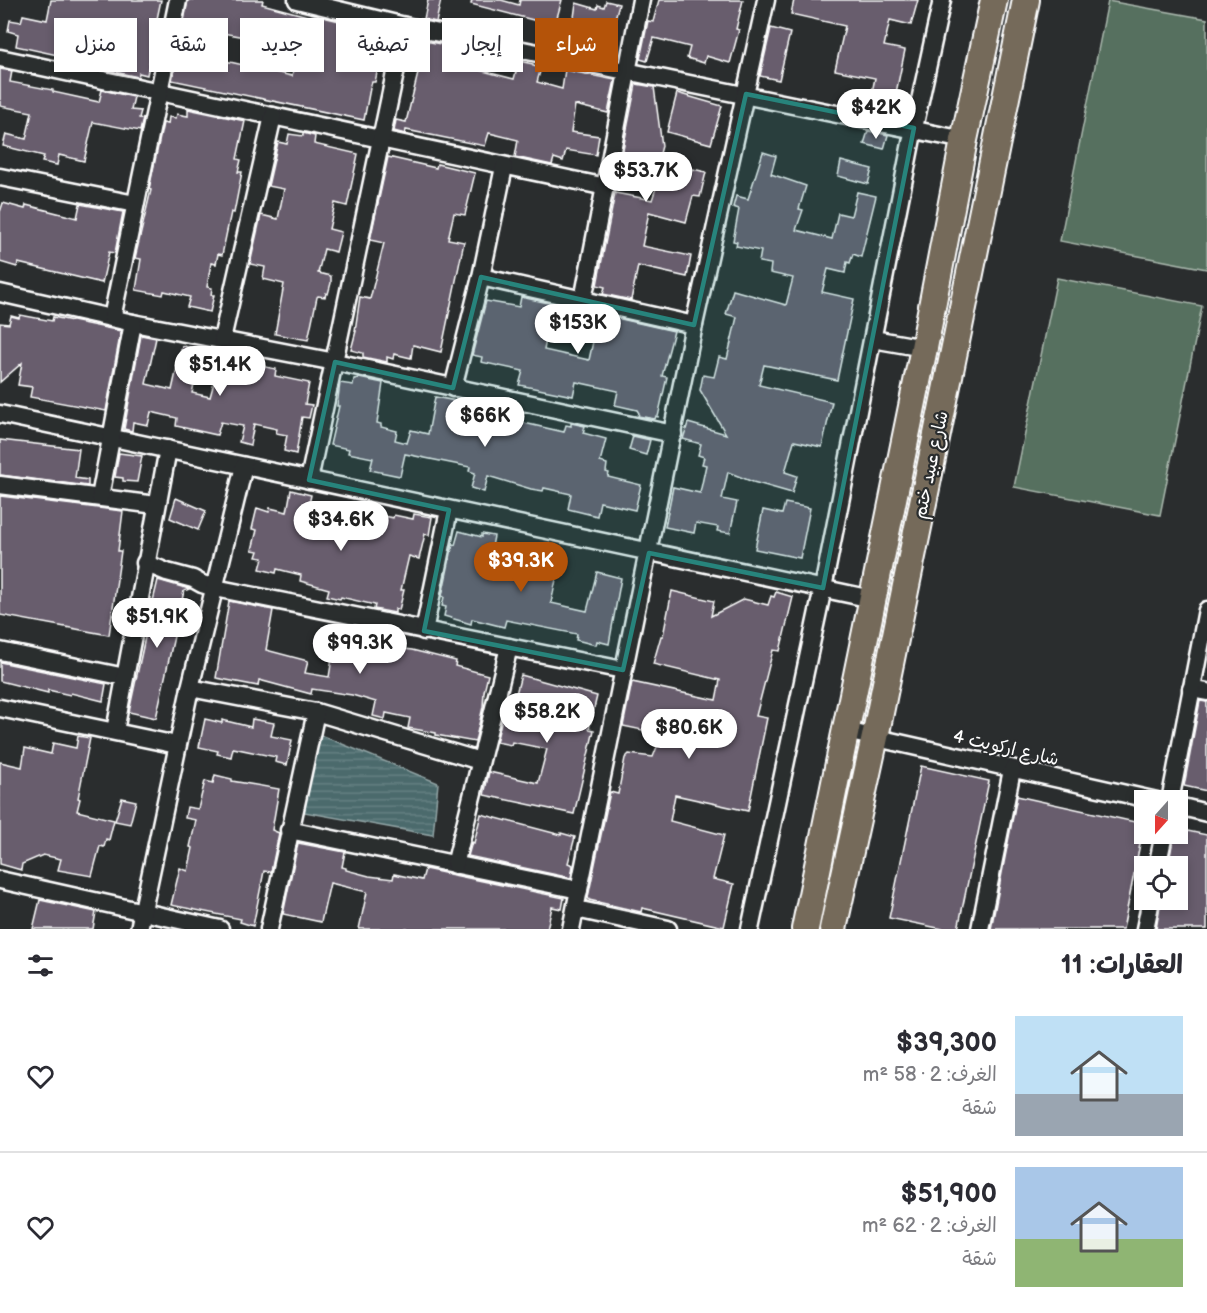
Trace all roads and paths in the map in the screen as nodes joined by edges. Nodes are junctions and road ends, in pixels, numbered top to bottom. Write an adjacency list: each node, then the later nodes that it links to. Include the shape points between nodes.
1 (178, 0): 14 (street)
2 (297, 0): 8 (street)
3 (641, 0): 13 (street)
4 (766, 0): 15 (street)
5 (942, 0): 17 (street)
6 (994, 0): 19 (main road, شارع عبيد ختم)
7 (1026, 0): 62 (main road, شارع عبيد ختم)
8 (329, 4): 9 (street)
9 (377, 18)
10 (430, 31): 13 (street)
11 (0, 58): 14 (street)
12 (395, 72): 18 (street)
13 (629, 72): 15 (street); 22 (street)
14 (158, 91): 16 (street); 23 (street)
15 (746, 94): 17 (street); 29 (street)
16 (273, 116): 18 (street); 30 (street)
17 (914, 128): 19 (street); 31 (street)
18 (381, 138): 20 (street); 33 (street)
19 (964, 140): 32 (main road, شارع عبيد ختم)
20 (504, 167): 22 (street); 24 (street)
21 (0, 177): 23 (street)
22 (606, 188): 26 (street)
23 (135, 204): 27 (street)
24 (481, 276): 26 (street); 34 (street)
25 (0, 293): 27 (street)
26 (583, 300): 29 (street)
27 (112, 318): 28 (street)
28 (133, 323): 30 (street); 37 (street)
29 (694, 325): 36 (street)
30 (222, 339): 33 (street)
31 (873, 339): 32 (street); 48 (street)
32 (924, 348): 49 (main road, شارع عبيد ختم)
33 (335, 362): 34 (street); 40 (street)
34 (453, 388): 36 (street)
35 (0, 414): 37 (street)
36 (673, 434): 45 (street)
37 (111, 438): 38 (street); 42 (street)
38 (168, 449): 39 (street); 43 (street)
39 (244, 466): 40 (street); 47 (street)
40 (309, 480): 44 (street)
41 (0, 485): 42 (street)
42 (100, 497): 43 (street)
43 (156, 505): 46 (street)
44 (449, 510): 45 (street); 51 (street)
45 (649, 553): 48 (street); 54 (street)
46 (145, 563): 47 (street); 55 (street)
47 (215, 588): 51 (street); 56 (street)
48 (823, 588): 49 (street); 81 (street)
49 (872, 599): 61 (main road, شارع عبيد ختم)
50 (1207, 610): 57 (street)
51 (424, 631): 52 (street)
52 (509, 647): 54 (street); 64 (street)
53 (0, 651): 55 (street)
54 (623, 670): 73 (street)
55 (125, 677): 60 (street)
56 (190, 688): 59 (street); 63 (street)
57 (1199, 690): 66 (street)
58 (0, 708): 60 (street)
59 (316, 712): 64 (street); 70 (street)
60 (115, 731): 63 (street)
61 (846, 731): 62 (street, شارع اركويت 4); 82 (main road, شارع عبيد ختم)
62 (875, 737): 65 (street, شارع اركويت 4); 83 (main road, شارع عبيد ختم)
63 (177, 745): 76 (street)
64 (480, 761): 71 (street)
65 (1012, 770): 67 (street, شارع اركويت 4); 84 (street)
66 (1173, 790)
67 (1134, 796)
68 (1188, 808): 69 (street)
69 (1207, 813)
70 (289, 830): 71 (street); 78 (street)
71 (455, 865): 73 (street)
72 (0, 880): 76 (street)
73 (579, 891): 74 (street)
74 (576, 909): 79 (street); 80 (street)
75 (1148, 910): 85 (street)
76 (140, 921): 77 (street)
77 (220, 929)
78 (269, 929)
79 (571, 929)
80 (668, 929)
81 (750, 929)
82 (805, 929)
83 (833, 929)
84 (980, 929)
85 (1145, 929)

